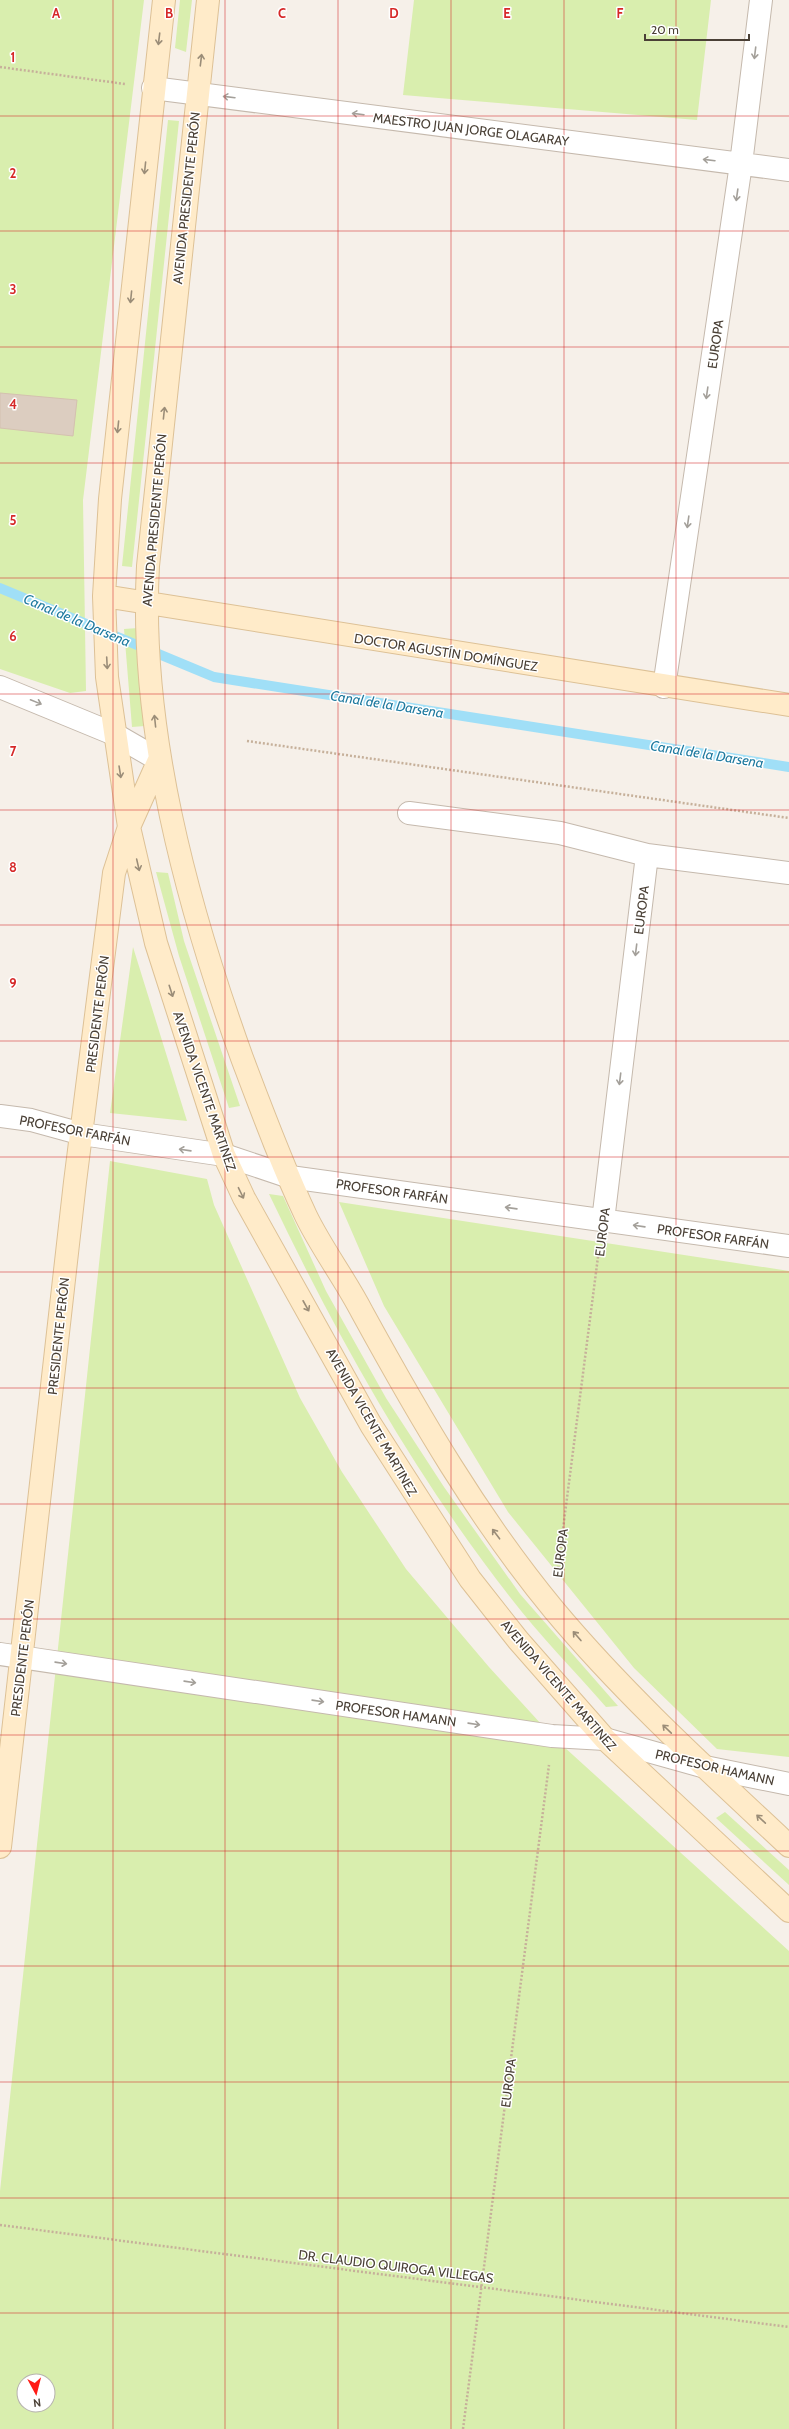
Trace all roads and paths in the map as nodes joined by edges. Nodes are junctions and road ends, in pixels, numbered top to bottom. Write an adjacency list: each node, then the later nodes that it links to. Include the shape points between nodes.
1 (164, 0): 5 (main road, one-way to 5)
2 (208, 0): 6 (main road, AVENIDA PRESIDENTE PERÓN, one-way to 2)
3 (761, 0): 7 (street, EUROPA, one-way to 7)
4 (0, 67): 5 (path)
5 (153, 88): 6 (street, MAESTRO JUAN JORGE OLAGARAY); 9 (main road, one-way to 9, via 110,499)
6 (197, 93): 7 (street, MAESTRO JUAN JORGE OLAGARAY, one-way to 6); 10 (main road, AVENIDA PRESIDENTE PERÓN, one-way to 6)
7 (741, 164): 8 (street, MAESTRO JUAN JORGE OLAGARAY); 12 (street, EUROPA, one-way to 12)
8 (789, 170)
9 (104, 596): 10 (main road, DOCTOR AGUSTÍN DOMÍNGUEZ); 14 (main road, one-way to 14, via 107,677)
10 (146, 605): 12 (main road, DOCTOR AGUSTÍN DOMÍNGUEZ); 16 (main road, AVENIDA PRESIDENTE PERÓN, one-way to 10)
11 (0, 687): 14 (street, one-way to 14)
12 (664, 687): 13 (main road, DOCTOR AGUSTÍN DOMÍNGUEZ)
13 (789, 705)
14 (114, 734): 16 (street); 19 (main road, one-way to 19)
15 (247, 741): 18 (path)
16 (159, 760): 19 (main road, AVENIDA PRESIDENTE PERÓN); 25 (main road, via 185,876 213,977 261,1110)
17 (409, 813): 20 (street, via 560,833)
18 (789, 818)
19 (129, 827): 23 (main road, PRESIDENTE PERÓN, via 114,873); 24 (main road, AVENIDA VICENTE MARTINEZ, one-way to 24, via 156,943)
20 (647, 855): 21 (street); 26 (street, EUROPA, one-way to 26)
21 (789, 873)
22 (0, 1116): 23 (street, PROFESOR FARFÁN, via 30,1120)
23 (82, 1134): 24 (street, PROFESOR FARFÁN, one-way to 23); 30 (main road, PRESIDENTE PERÓN)
24 (224, 1155): 25 (street, PROFESOR FARFÁN); 32 (main road, AVENIDA VICENTE MARTINEZ, one-way to 32, via 244,1198 370,1425 437,1530 470,1579 518,1640)
25 (290, 1177): 26 (street, PROFESOR FARFÁN, one-way to 25); 28 (main road, one-way to 25, via 484,1518 416,1410 348,1286 307,1218)
26 (603, 1221): 27 (street, PROFESOR FARFÁN, one-way to 26); 28 (path, EUROPA)
27 (789, 1246)
28 (553, 1608): 33 (main road, one-way to 28, via 605,1669)
29 (0, 1654): 30 (street, PROFESOR HAMANN)
30 (22, 1657): 31 (street, PROFESOR HAMANN, one-way to 31); 36 (main road, PRESIDENTE PERÓN)
31 (552, 1736): 32 (street, PROFESOR HAMANN); 39 (path, EUROPA)
32 (605, 1739): 33 (street, PROFESOR HAMANN); 37 (main road, AVENIDA VICENTE MARTINEZ)
33 (705, 1767): 34 (street, PROFESOR HAMANN); 35 (main road, one-way to 33)
34 (789, 1784)
35 (789, 1846)
36 (0, 1847)
37 (789, 1911)
38 (0, 2225): 39 (path, DR. CLAUDIO QUIROGA VILLEGAS)
39 (481, 2287): 40 (path, DR. CLAUDIO QUIROGA VILLEGAS); 41 (path, EUROPA)
40 (789, 2327)
41 (463, 2429)

